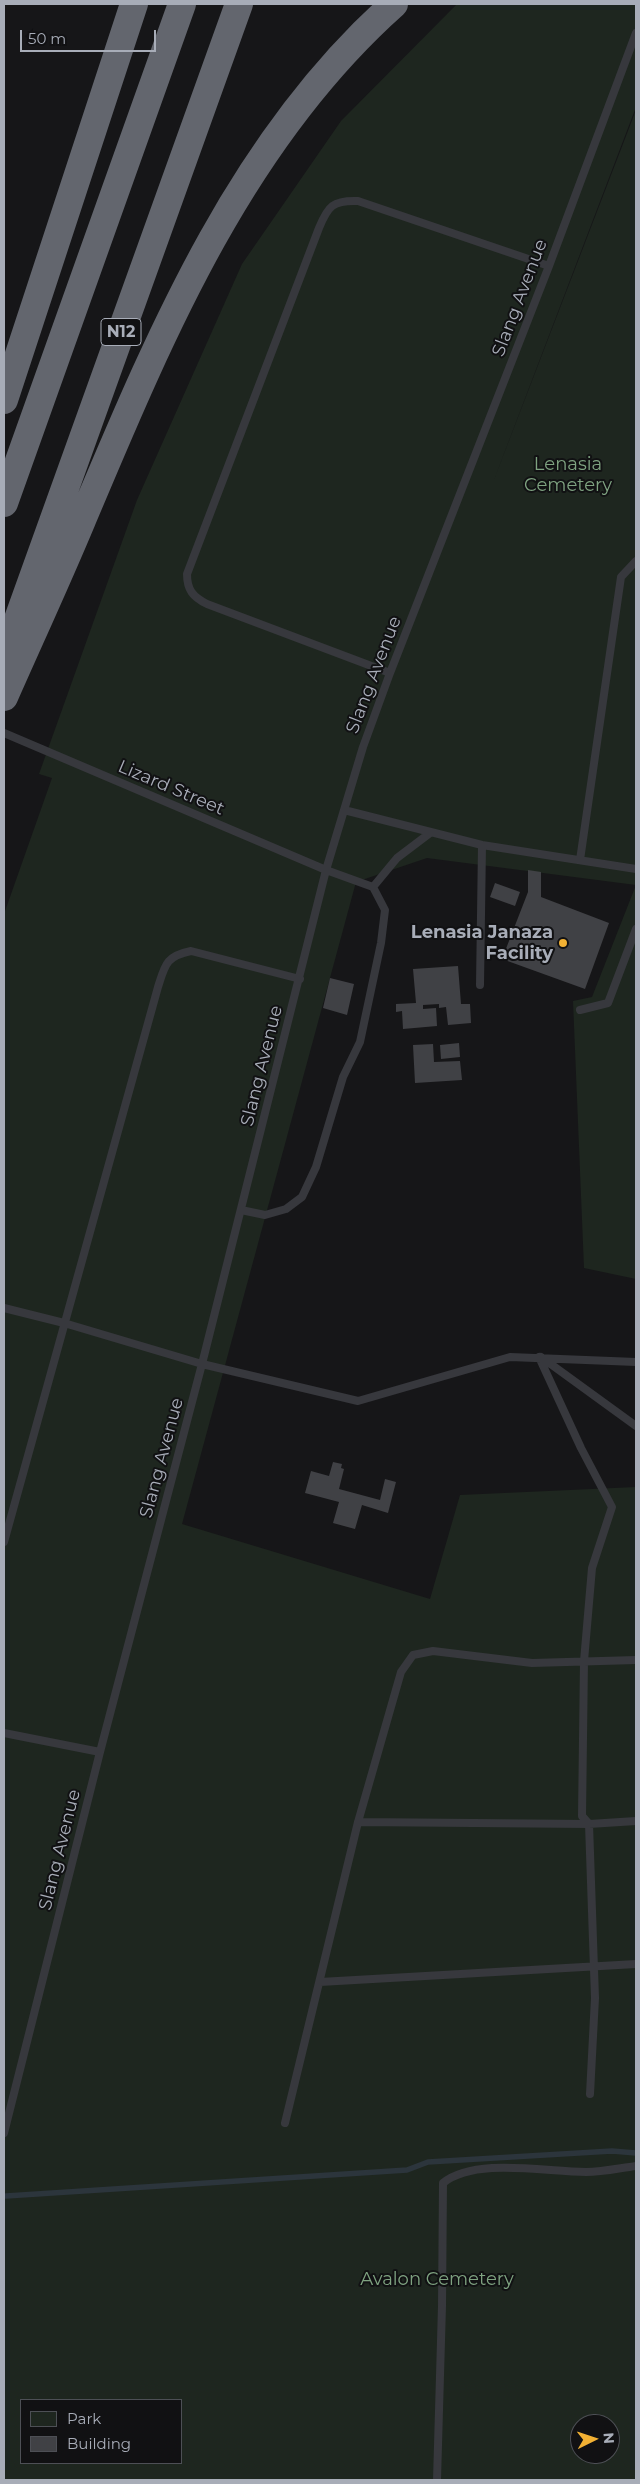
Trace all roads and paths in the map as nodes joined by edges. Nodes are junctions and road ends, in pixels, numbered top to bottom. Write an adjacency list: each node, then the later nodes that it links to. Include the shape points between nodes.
1 (134, 4): 7 (highway)
2 (182, 4): 8 (highway)
3 (238, 4): 10 (highway, N12)
4 (394, 4): 12 (highway, via 307,97 215,233 141,380)
5 (636, 33): 6 (lane, Slang Avenue)
6 (549, 266): 11 (lane, Slang Avenue); 11 (lane, via 358,201 344,200 334,204 325,213 315,238 187,574 187,582 192,595 207,604)
7 (4, 400)
8 (4, 503)
9 (636, 561): 17 (lane, via 621,577)
10 (4, 660)
11 (390, 673): 14 (lane, Slang Avenue)
12 (4, 697)
13 (4, 733): 19 (lane, Lizard Street)
14 (344, 810): 15 (lane); 19 (lane, Slang Avenue)
15 (430, 833): 16 (lane); 20 (lane, via 397,858)
16 (482, 845): 17 (lane); 23 (lane)
17 (580, 860): 18 (lane)
18 (636, 869)
19 (326, 870): 20 (lane, Lizard Street); 22 (lane, Slang Avenue)
20 (373, 887): 25 (lane, via 385,910 381,944 360,1042 343,1077 316,1167 302,1197 286,1209 264,1214)
21 (636, 928): 24 (lane, via 608,1003)
22 (300, 980): 25 (lane, Slang Avenue); 27 (lane, via 191,951 176,954 168,960)
23 (480, 985)
24 (580, 1010)
25 (241, 1210): 30 (lane, Slang Avenue)
26 (4, 1308): 27 (lane)
27 (64, 1323): 30 (lane); 32 (lane)
28 (540, 1356): 29 (lane); 30 (lane, via 510,1357 358,1401); 31 (lane); 34 (lane, via 581,1448 612,1507 592,1568)
29 (636, 1362)
30 (202, 1364): 36 (lane, Slang Avenue)
31 (636, 1426)
32 (4, 1542)
33 (636, 1660): 34 (lane)
34 (584, 1661): 38 (lane, via 532,1663 433,1652 413,1655 401,1672); 39 (lane, via 582,1816)
35 (4, 1733): 36 (lane)
36 (100, 1752): 45 (lane, Slang Avenue)
37 (636, 1820): 39 (lane)
38 (358, 1822): 39 (lane); 42 (lane)
39 (589, 1824): 41 (lane)
40 (636, 1964): 41 (lane)
41 (594, 1966): 42 (lane); 43 (lane)
42 (320, 1982): 44 (lane)
43 (590, 2094)
44 (285, 2122)
45 (4, 2133)
46 (636, 2166): 47 (lane, via 587,2172 483,2169 453,2174 443,2183)
47 (437, 2480)

